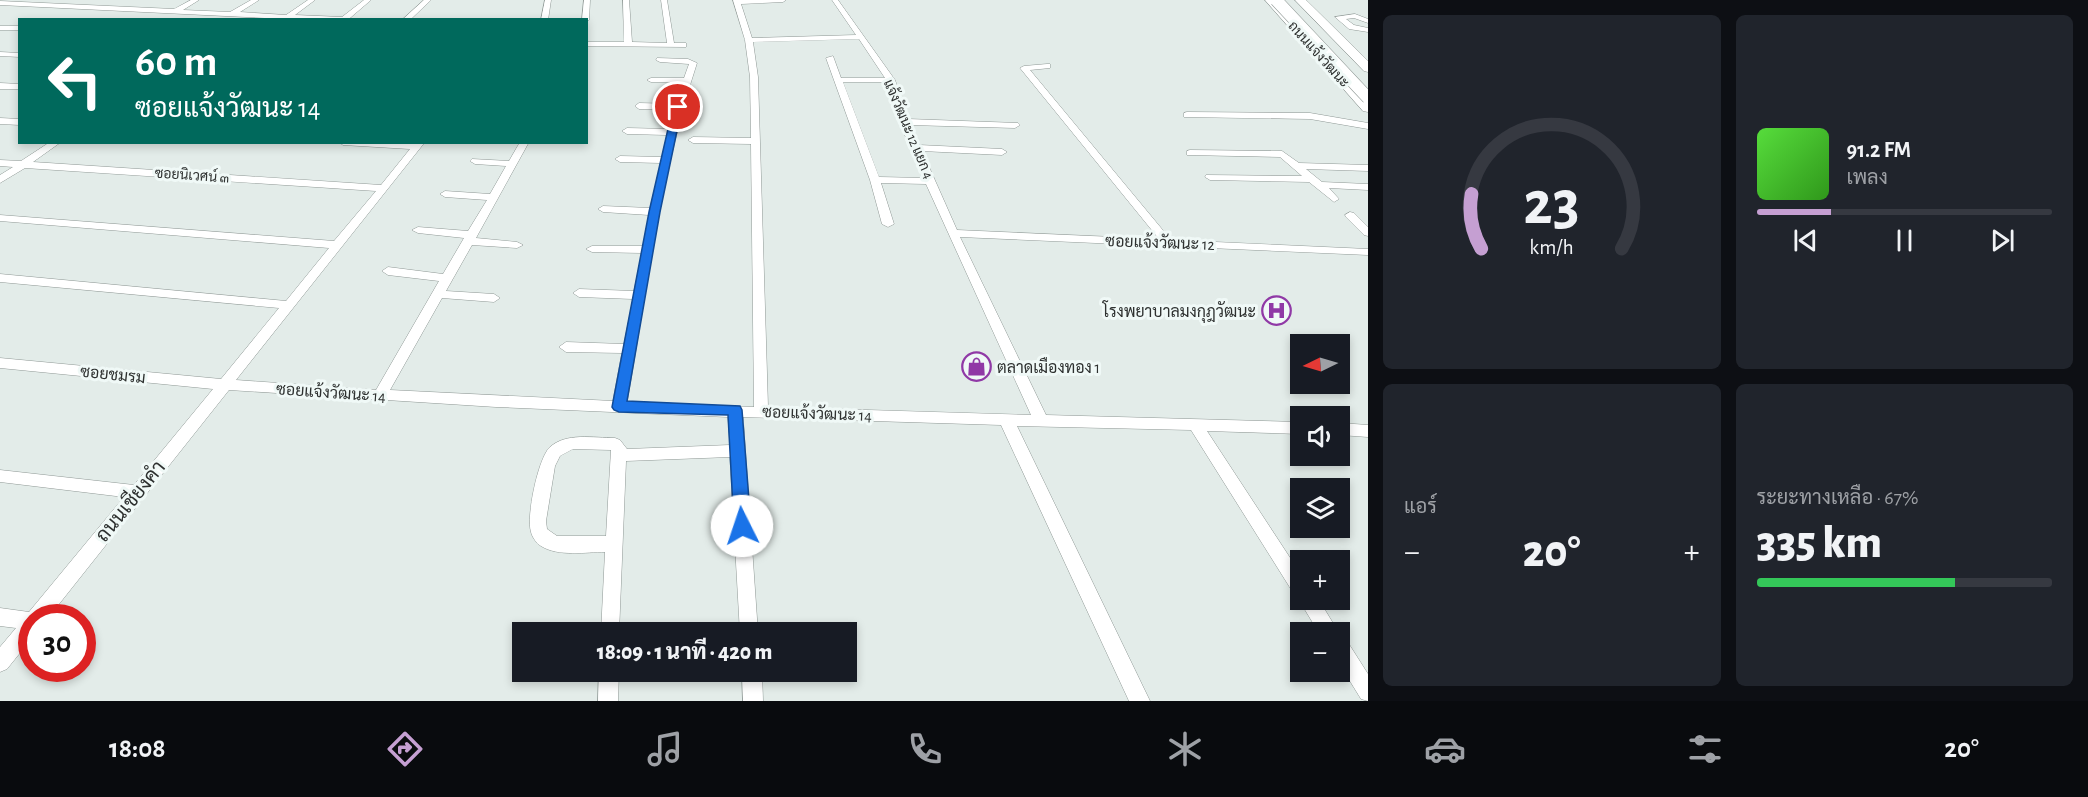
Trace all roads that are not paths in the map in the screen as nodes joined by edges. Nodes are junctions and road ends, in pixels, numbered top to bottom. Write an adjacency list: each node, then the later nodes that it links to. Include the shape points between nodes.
1 (21, 0): 21 (street)
2 (80, 0): 22 (street)
3 (136, 0): 24 (street)
4 (196, 0): 25 (street)
5 (256, 0): 26 (street)
6 (312, 0): 28 (street)
7 (368, 0): 30 (street)
8 (428, 0): 31 (street)
9 (548, 0): 32 (street)
10 (587, 0): 33 (street)
11 (626, 0): 41 (street)
12 (664, 0): 42 (street)
13 (783, 0): 19 (street)
14 (835, 0): 38 (street, แจ้งวัฒนะ 12 แยก 4)
15 (1270, 0): 48 (main road, ถนนแจ้งวัฒนะ)
16 (1276, 0): 59 (main road, ถนนแจ้งวัฒนะ, bridge)
17 (1290, 0): 56 (main road, ถนนแจ้งวัฒนะ)
18 (1300, 0): 50 (main road, ถนนแจ้งวัฒนะ)
19 (736, 1): 39 (street)
20 (0, 3): 21 (street)
21 (12, 4): 22 (street); 23 (street)
22 (67, 7): 24 (street)
23 (0, 9)
24 (118, 9): 25 (street)
25 (175, 12): 26 (street)
26 (232, 14): 27 (street)
27 (249, 17): 28 (street)
28 (287, 17): 29 (street)
29 (316, 18)
30 (345, 18)
31 (407, 18)
32 (544, 18)
33 (585, 18)
34 (1368, 21): 37 (street, via 1355,16 1339,17 1352,27)
35 (0, 28): 36 (street)
36 (18, 28)
37 (1368, 30)
38 (859, 37): 39 (street); 55 (street, แจ้งวัฒนะ 12 แยก 4)
39 (749, 39): 71 (street)
40 (588, 44): 41 (street)
41 (628, 45): 42 (street)
42 (671, 45): 43 (street)
43 (683, 45)
44 (0, 54): 45 (street)
45 (18, 55)
46 (830, 58): 54 (street)
47 (660, 60): 53 (street, via 691,62)
48 (1325, 61): 50 (main road, via 1351,69); 51 (main road, ถนนแจ้งวัฒนะ)
49 (1047, 66): 106 (street, via 1024,68)
50 (1367, 67)
51 (1341, 78): 56 (main road); 59 (main road, ถนนแจ้งวัฒนะ)
52 (651, 80): 53 (street)
53 (686, 80): 61 (street)
54 (837, 80): 55 (street); 89 (street)
55 (891, 80): 65 (street, แจ้งวัฒนะ 12 แยก 4)
56 (1368, 80)
57 (0, 86): 58 (street)
58 (18, 87)
59 (1367, 103)
60 (639, 106): 61 (street)
61 (678, 107): 69 (street)
62 (1187, 115): 67 (street, via 1310,116)
63 (0, 121): 64 (street)
64 (18, 122)
65 (904, 122): 66 (street); 76 (street, แจ้งวัฒนะ 12 แยก 4)
66 (1015, 125)
67 (1368, 126)
68 (627, 130): 69 (street)
69 (672, 132): 80 (street)
70 (693, 140): 71 (street)
71 (756, 141): 127 (street)
72 (54, 144): 83 (street)
73 (394, 144): 75 (street)
74 (524, 144): 84 (street)
75 (419, 145): 93 (street, ถนนเชียงคำ)
76 (916, 148): 77 (street); 90 (street, แจ้งวัฒนะ 12 แยก 4)
77 (1002, 152)
78 (1190, 153): 85 (street, via 1274,153)
79 (620, 159): 80 (street)
80 (666, 160): 98 (street)
81 (475, 161): 84 (street)
82 (0, 163): 83 (street, ซอยนิเวศน์ ๓)
83 (24, 164): 88 (street); 93 (street, ซอยนิเวศน์ ๓)
84 (513, 164): 95 (street)
85 (1297, 166): 86 (street); 91 (street)
86 (1368, 168)
87 (1210, 177): 91 (street)
88 (0, 180)
89 (875, 180): 90 (street); 101 (street)
90 (931, 181): 103 (street, แจ้งวัฒนะ 12 แยก 4)
91 (1315, 182): 92 (street); 96 (street)
92 (1368, 187)
93 (384, 188): 107 (street, ถนนเชียงคำ)
94 (445, 194): 95 (street)
95 (494, 197): 105 (street)
96 (1334, 199)
97 (603, 209): 98 (street)
98 (655, 212): 110 (street)
99 (1350, 215): 104 (street)
100 (0, 218): 107 (street)
101 (888, 224)
102 (418, 230): 105 (street)
103 (953, 233): 106 (street, ซอยแจ้งวัฒนะ 12); 129 (street, แจ้งวัฒนะ 12 แยก 4)
104 (1368, 233)
105 (470, 238): 108 (street); 114 (street)
106 (1167, 242): 111 (street, ซอยแจ้งวัฒนะ 12)
107 (338, 245): 119 (street, ถนนเชียงคำ)
108 (517, 245)
109 (592, 249): 110 (street)
110 (648, 250): 117 (street)
111 (1368, 252)
112 (388, 272): 114 (street)
113 (0, 278): 119 (street)
114 (447, 278): 116 (street)
115 (579, 293): 117 (street)
116 (438, 294): 118 (street); 124 (street)
117 (639, 295): 121 (street)
118 (494, 298)
119 (290, 304): 123 (street, ถนนเชียงคำ)
120 (566, 347): 121 (street)
121 (629, 349): 125 (street)
122 (0, 363): 123 (street, ซอยชมรม)
123 (226, 385): 124 (street, ซอยแจ้งวัฒนะ 14); 137 (street, ถนนเชียงคำ)
124 (380, 395): 125 (street, ซอยแจ้งวัฒนะ 14)
125 (619, 407): 126 (street, ซอยแจ้งวัฒนะ 14)
126 (735, 410): 127 (street, ซอยแจ้งวัฒนะ 14); 134 (street)
127 (761, 411): 128 (street, ซอยแจ้งวัฒนะ 14)
128 (1006, 419): 129 (street, ซอยแจ้งวัฒนะ 14); 153 (street)
129 (1041, 420): 130 (street, ซอยแจ้งวัฒนะ 14)
130 (1195, 424): 131 (street, ซอยแจ้งวัฒนะ 14); 139 (street)
131 (1290, 428)
132 (1350, 429): 133 (street)
133 (1368, 430)
134 (737, 451): 135 (street); 144 (street)
135 (620, 455): 138 (street); 138 (street, via 615,444 606,443 571,443 555,452 547,465 538,521 539,531 547,542)
136 (0, 476): 137 (street)
137 (136, 492): 140 (street, ถนนเชียงคำ)
138 (614, 544): 143 (street)
139 (1290, 572)
140 (47, 604)
141 (0, 617): 142 (street)
142 (18, 620)
143 (610, 622)
144 (748, 622)
145 (18, 640): 146 (street)
146 (0, 662)
147 (1350, 664): 150 (street)
148 (609, 682): 151 (street)
149 (752, 682): 152 (street)
150 (1368, 692)
151 (608, 701)
152 (753, 701)
153 (1140, 701)

